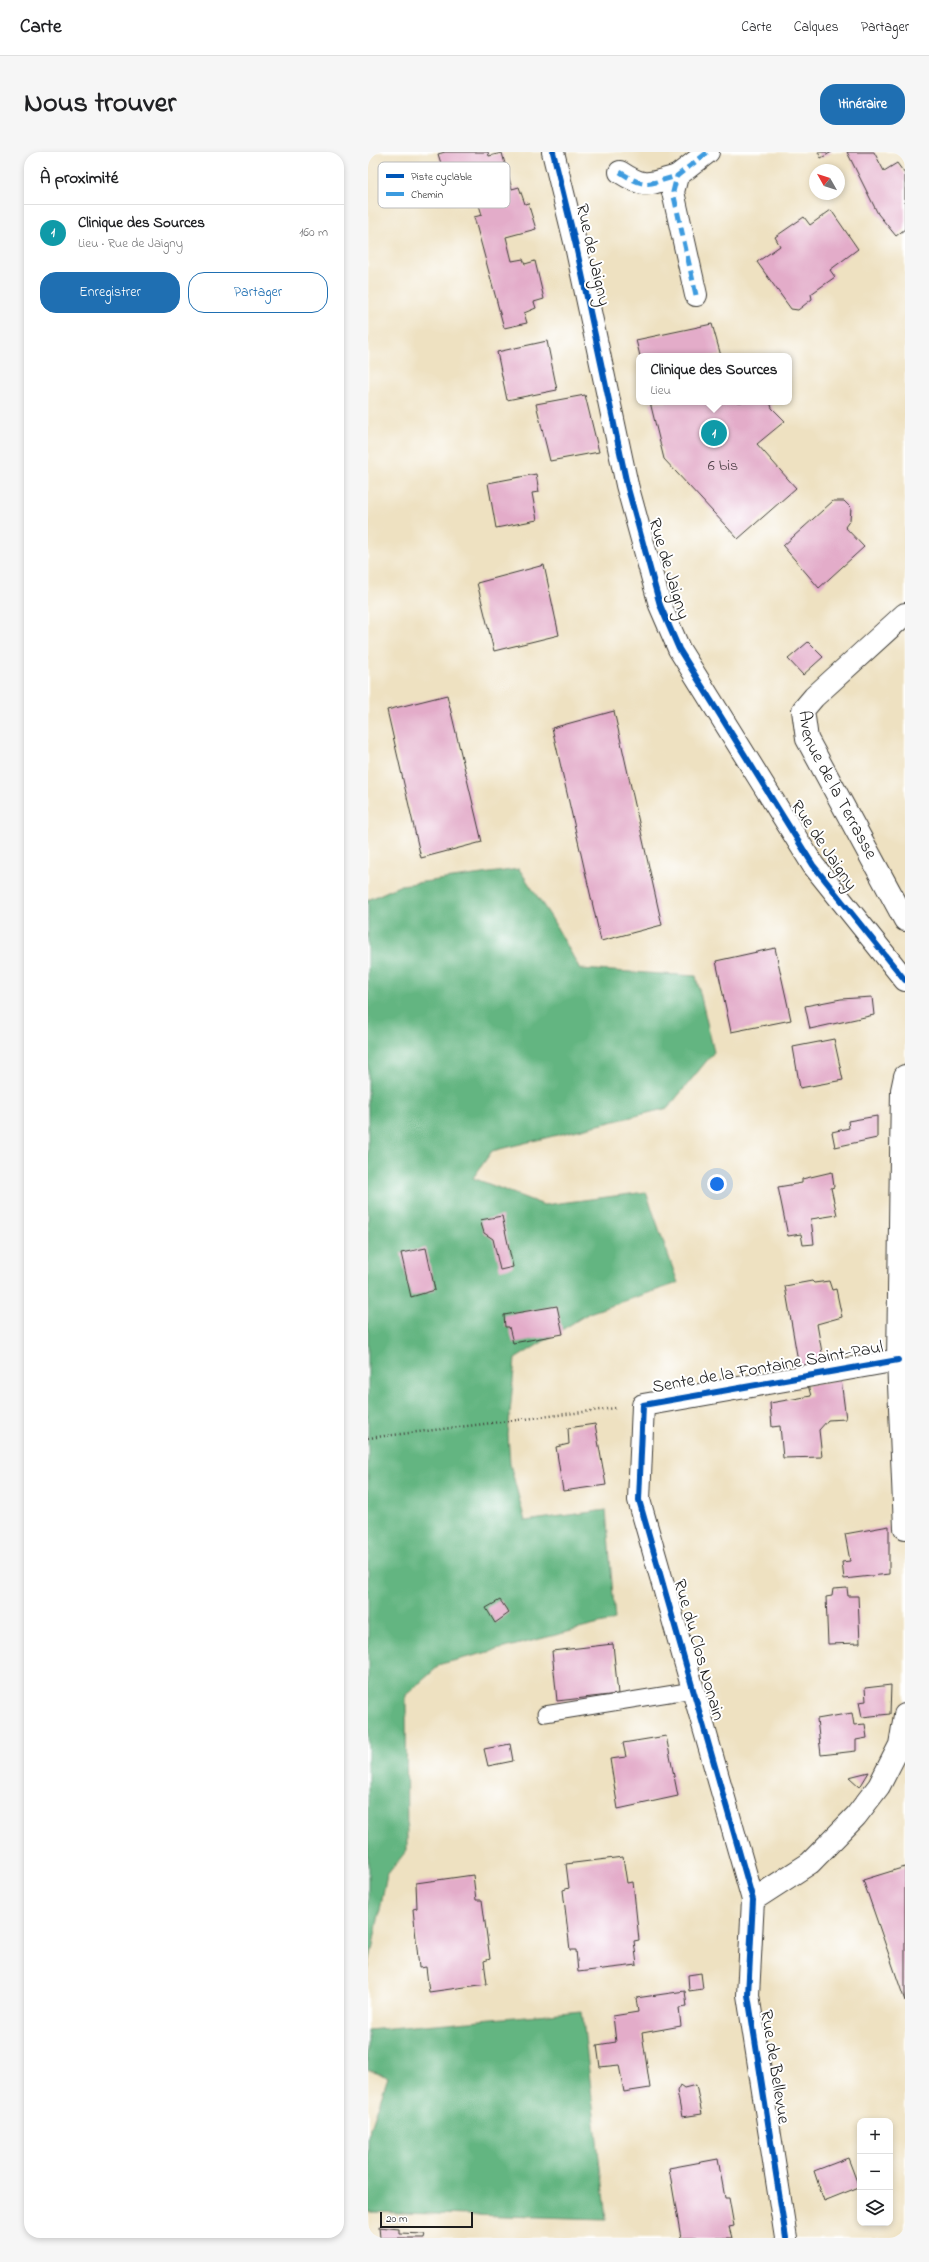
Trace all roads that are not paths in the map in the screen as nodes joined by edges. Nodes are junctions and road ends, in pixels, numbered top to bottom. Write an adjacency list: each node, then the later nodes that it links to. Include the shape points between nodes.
1 (553, 152): 8 (street, Rue de Jaigny, via 576,246 627,485 660,605 679,649 813,865)
2 (708, 152): 4 (street)
3 (620, 172): 4 (street, via 637,183 649,183)
4 (677, 176): 5 (street, via 674,192)
5 (696, 295)
6 (905, 614): 7 (street, Avenue de la Terrasse, via 803,710 807,739)
7 (905, 920)
8 (905, 980)
9 (905, 1076): 10 (street, via 902,1090)
10 (898, 1360): 11 (street, Sente de la Fontaine Saint-Paul); 12 (street)
11 (643, 1404): 13 (street, Rue du Clos Nonain, via 639,1500)
12 (905, 1528)
13 (693, 1690): 14 (lane); 16 (street, Rue du Clos Nonain)
14 (545, 1714)
15 (905, 1715): 16 (street, via 900,1745 879,1786 856,1816 810,1863)
16 (753, 1900): 17 (street, Rue de Bellevue, via 748,1995)
17 (786, 2238)

